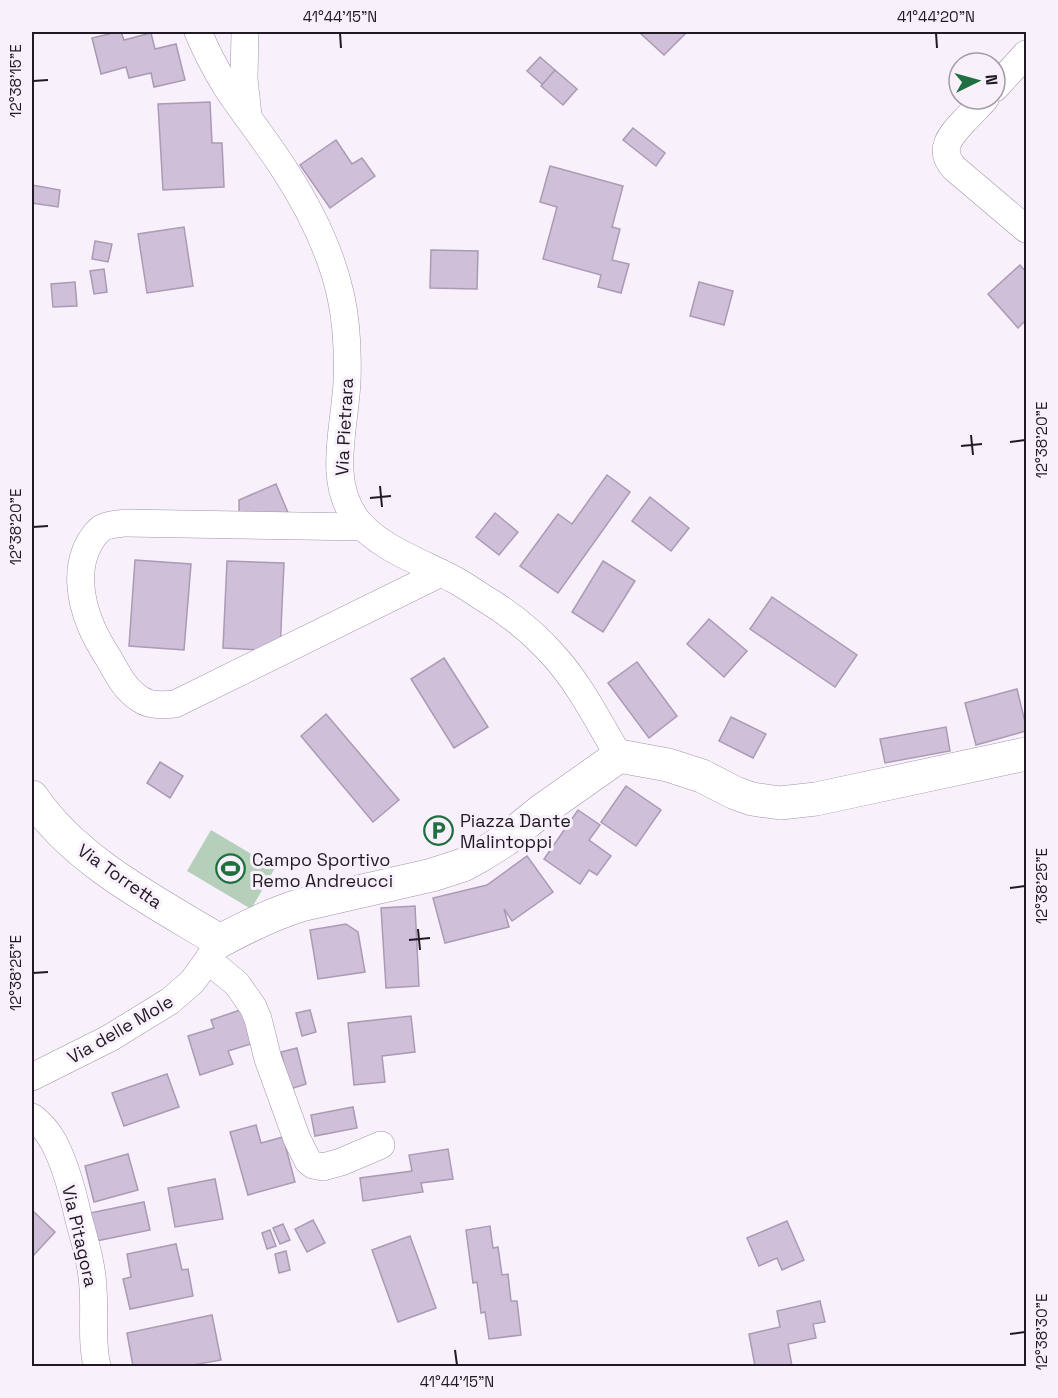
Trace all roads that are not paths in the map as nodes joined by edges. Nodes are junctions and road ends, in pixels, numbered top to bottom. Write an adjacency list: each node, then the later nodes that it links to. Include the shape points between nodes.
1 (198, 32): 6 (street, via 220,77)
2 (245, 32): 6 (street, Via Pietrara)
3 (1026, 54): 4 (street)
4 (1007, 75)
5 (974, 111): 7 (street, via 950,138 947,158)
6 (248, 117): 8 (street, Via Pietrara, via 312,215 336,277 347,348 340,476 347,504)
7 (1026, 229)
8 (363, 527): 9 (street, Via Pietrara, via 396,550); 9 (street, via 125,523 103,528 89,543 81,566 88,619 115,670 133,694 157,705 175,704)
9 (441, 573): 11 (street, Via Pietrara, via 499,608 551,652 573,680)
10 (1026, 754): 11 (street, via 816,799 780,802 744,796 686,770)
11 (619, 756): 13 (street, via 505,840 463,865 301,905 265,918)
12 (32, 797): 13 (street, Via Torretta, via 59,831 87,855)
13 (214, 950): 14 (street, Via delle Mole, via 192,982 162,1007 93,1048); 16 (street, via 253,1007 268,1059 308,1161 323,1167)
14 (32, 1077)
15 (32, 1117): 17 (street, Via Pitagora, via 52,1140 74,1198 93,1285)
16 (381, 1145)
17 (97, 1366)

